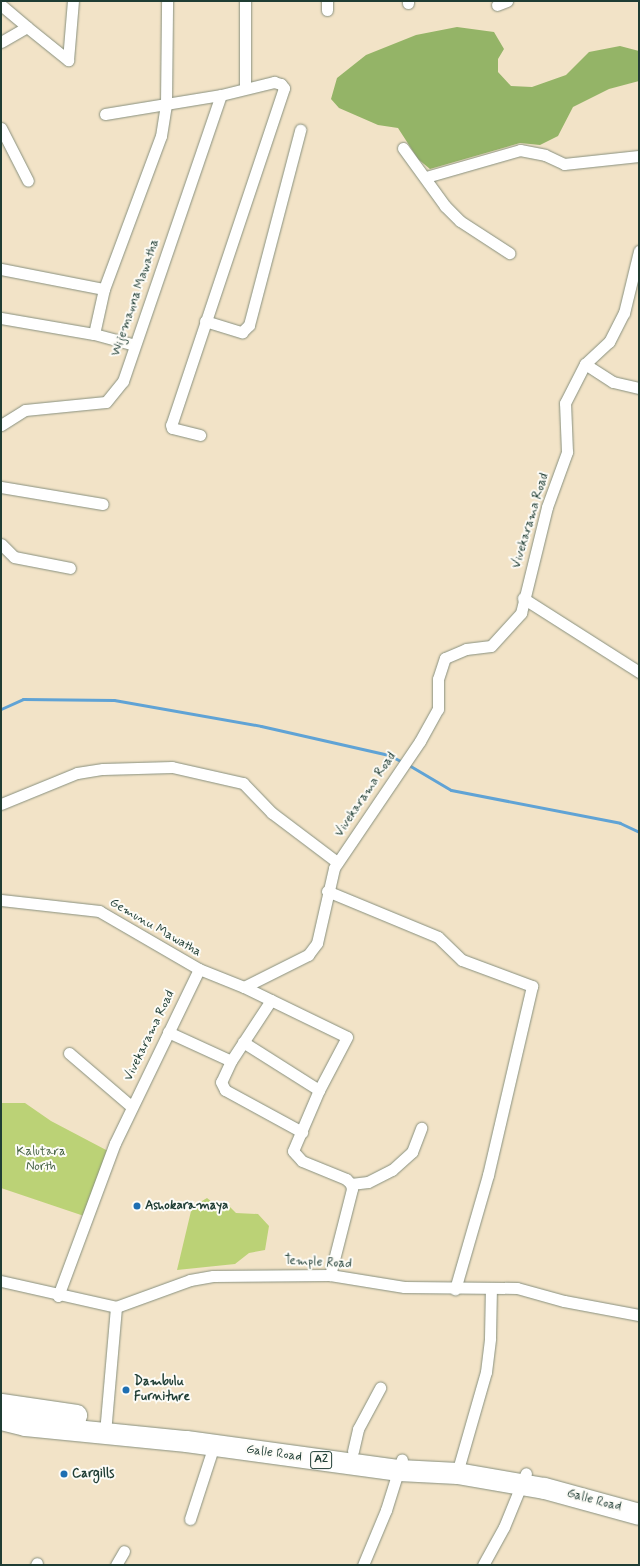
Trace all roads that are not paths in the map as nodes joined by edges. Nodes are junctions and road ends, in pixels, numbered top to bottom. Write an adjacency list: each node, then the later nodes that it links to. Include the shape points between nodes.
1 (73, 1): 5 (street, via 68,60)
2 (167, 1): 9 (street)
3 (245, 1): 7 (street)
4 (1, 5): 5 (street)
5 (27, 27): 6 (street)
6 (1, 42)
7 (245, 88): 8 (street); 22 (street, via 274,82 284,88)
8 (221, 95): 9 (street); 24 (street, Wijemanna Mawatha)
9 (166, 104): 10 (street); 20 (street, via 161,136)
10 (105, 114)
11 (1, 128): 16 (street)
12 (300, 130): 22 (street, via 249,325 242,332)
13 (403, 148): 15 (street)
14 (639, 156): 15 (street, via 564,164 545,155 520,150)
15 (426, 177): 18 (street, via 445,206 460,221)
16 (28, 181)
17 (639, 251): 25 (street, Vivekarama Road, via 624,313 609,342)
18 (509, 253)
19 (1, 269): 20 (street)
20 (104, 289): 23 (street)
21 (1, 318): 23 (street)
22 (205, 321): 28 (street, via 171,425 172,428)
23 (94, 334): 24 (street)
24 (135, 345): 27 (street, Wijemanna Mawatha, via 123,381 106,402 25,410)
25 (585, 364): 26 (street, via 613,382); 33 (street, Vivekarama Road, via 565,404 567,452 547,507)
26 (639, 388)
27 (1, 425)
28 (200, 435)
29 (1, 487): 30 (street)
30 (103, 504)
31 (1, 544): 32 (street, via 14,558)
32 (70, 568)
33 (523, 598): 34 (street); 36 (street, Vivekarama Road, via 521,613 491,646 466,649 445,658 438,680 438,709 416,746)
34 (639, 672)
35 (1, 804): 36 (street, via 77,773 103,769 172,766 243,783 272,814)
36 (337, 862): 37 (street, Vivekarama Road)
37 (327, 891): 40 (street, Vivekarama Road, via 317,943 308,955); 53 (street, via 438,937 462,960 532,986 488,1175)
38 (3, 904): 39 (street, Gemunu Mawatha, via 99,911)
39 (199, 969): 40 (street); 42 (street, Vivekarama Road)
40 (244, 987): 41 (street)
41 (271, 1000): 43 (street); 46 (street, via 347,1037)
42 (168, 1032): 45 (street); 47 (street, Vivekarama Road)
43 (243, 1042): 45 (street); 46 (street)
44 (69, 1053): 47 (street)
45 (231, 1061): 49 (street, via 221,1082 225,1090)
46 (319, 1090): 49 (street)
47 (132, 1107): 55 (street, Vivekarama Road, via 115,1143)
48 (421, 1128): 50 (street, via 412,1152 392,1170 368,1182)
49 (302, 1132): 50 (street, via 293,1151 302,1161 346,1179)
50 (351, 1184): 51 (street, via 352,1189)
51 (330, 1275): 53 (street, Temple Road, via 404,1287); 56 (street, Temple Road, via 220,1276 190,1280)
52 (1, 1281): 55 (street)
53 (455, 1288): 54 (street, Temple Road)
54 (491, 1288): 57 (street, Temple Road, via 517,1288 564,1301); 65 (street, via 486,1372)
55 (58, 1296): 56 (street)
56 (116, 1307): 61 (street)
57 (639, 1315)
58 (380, 1388): 63 (street, via 358,1429)
59 (1, 1404): 61 (highway, Galle Road / A2)
60 (1, 1419): 61 (highway, Galle Road / A2, via 25,1424)
61 (105, 1426): 62 (highway, Galle Road / A2); 63 (highway, Galle Road / A2)
62 (214, 1445): 64 (highway, Galle Road / A2); 69 (street)
63 (353, 1451): 64 (highway, Galle Road / A2)
64 (400, 1465): 65 (highway, Galle Road / A2); 72 (street)
65 (459, 1467): 66 (highway, Galle Road / A2)
66 (523, 1479): 67 (highway, Galle Road / A2); 68 (highway, Galle Road / A2); 73 (street, via 504,1527)
67 (639, 1501)
68 (639, 1514)
69 (190, 1519)
70 (124, 1551): 71 (street)
71 (116, 1565)
72 (363, 1565)
73 (483, 1565)

